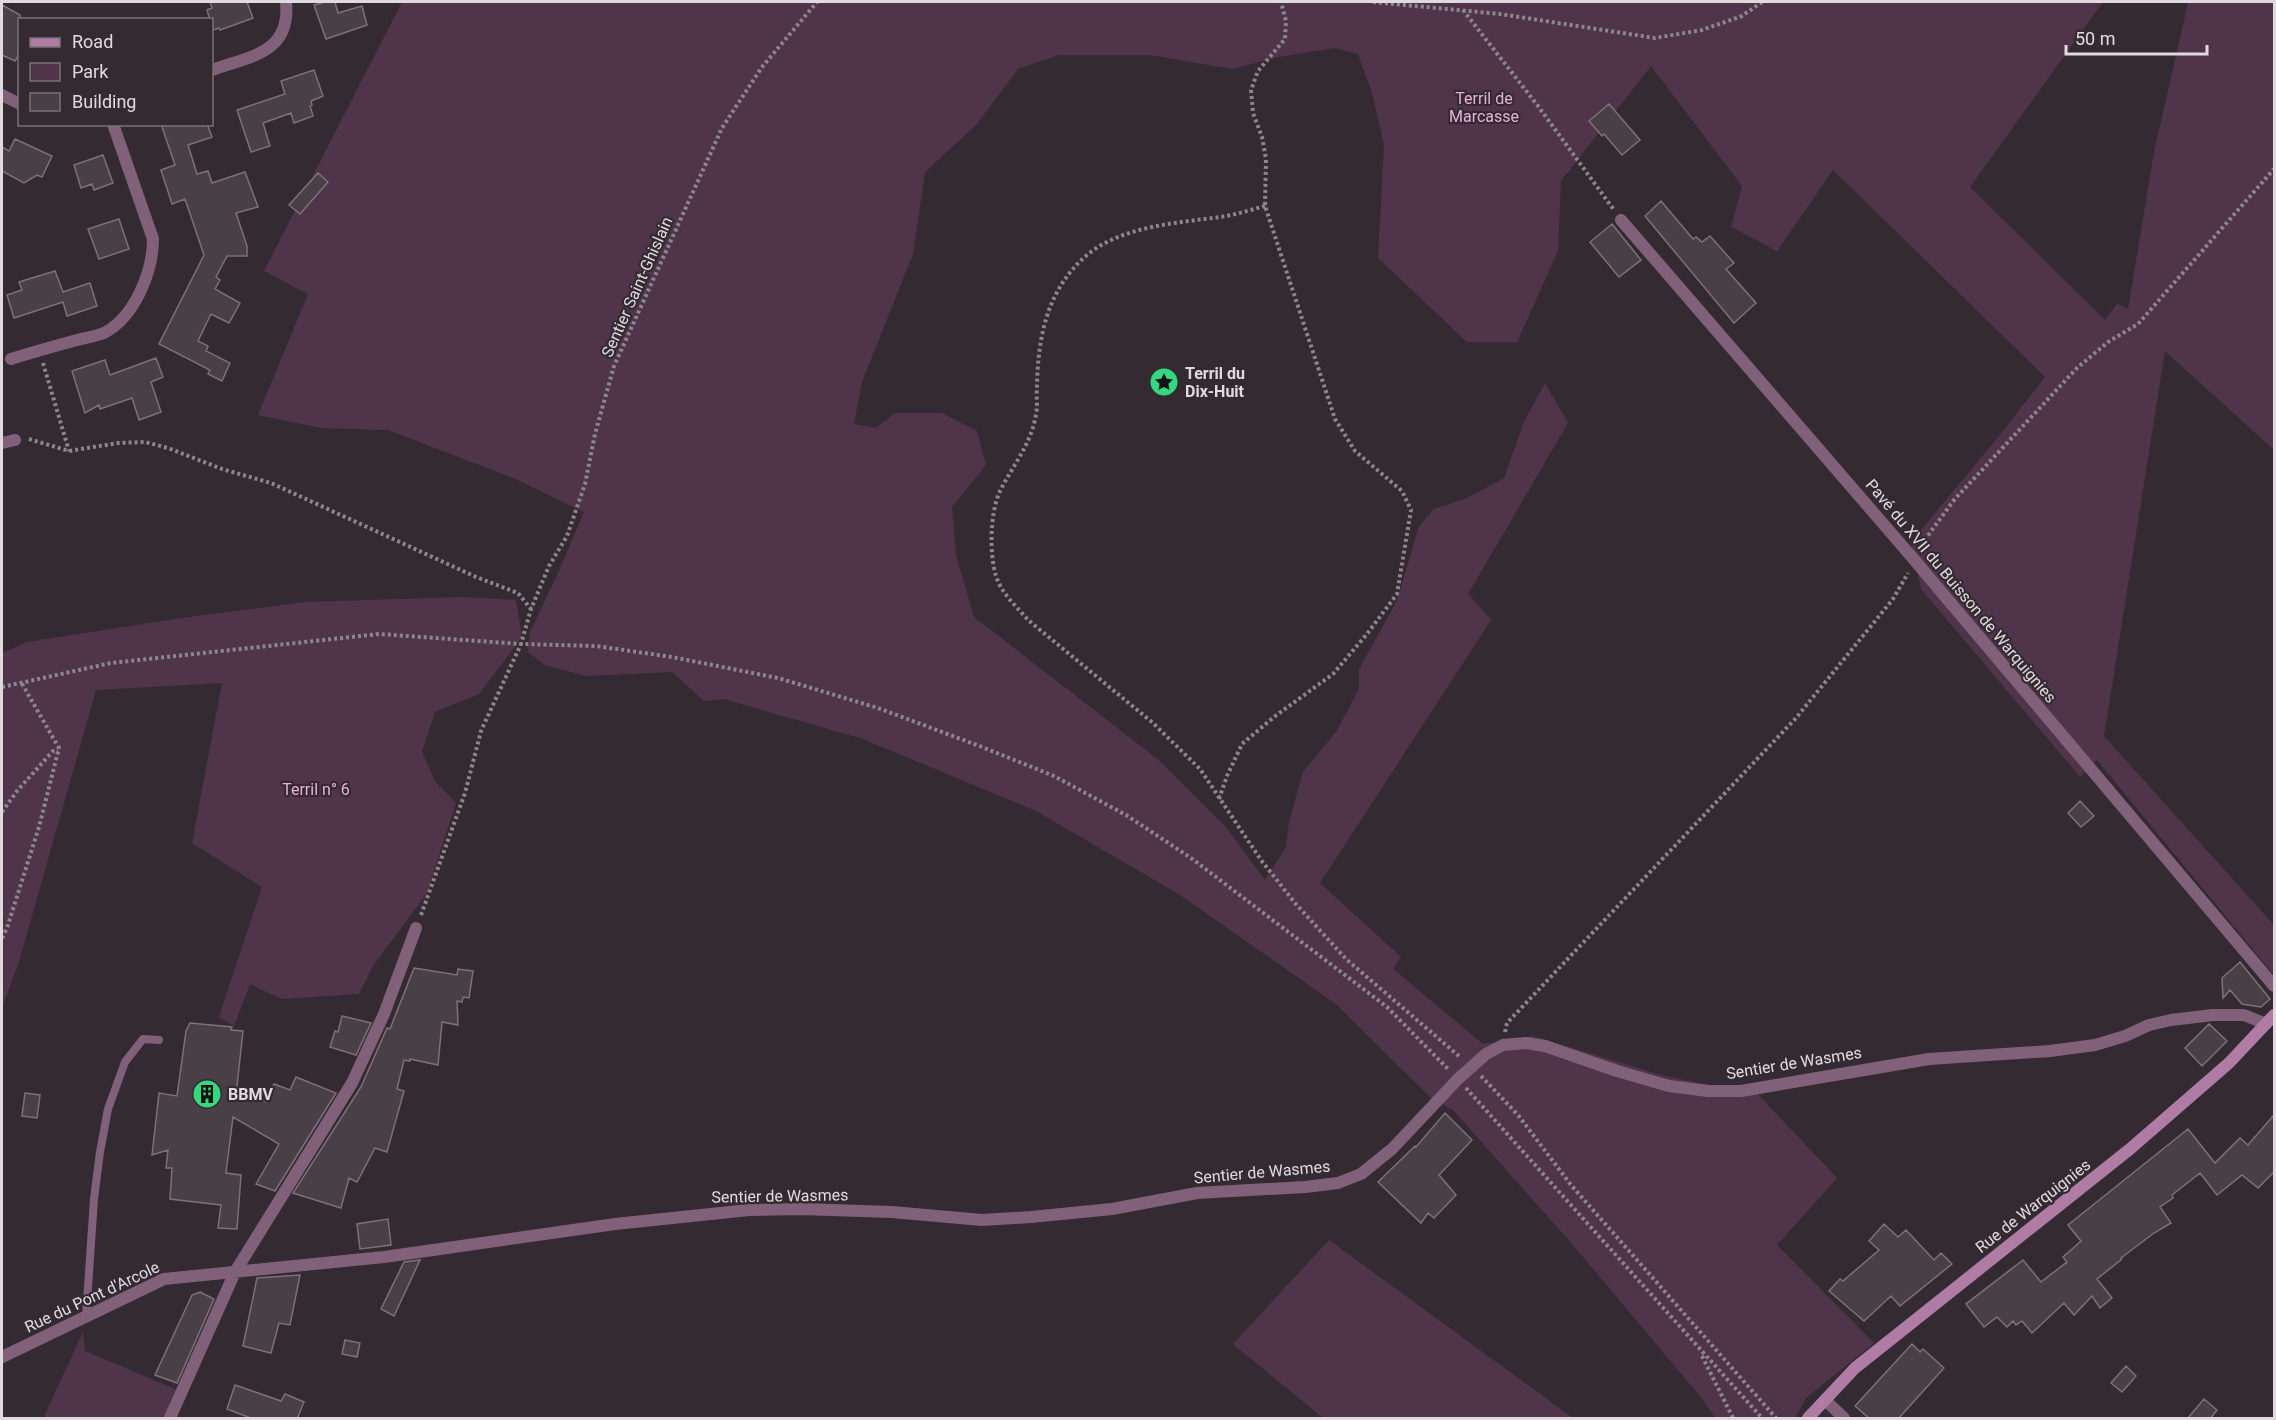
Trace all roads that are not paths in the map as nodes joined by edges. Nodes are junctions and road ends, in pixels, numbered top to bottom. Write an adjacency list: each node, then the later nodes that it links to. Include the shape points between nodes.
1 (286, 2): 2 (street, via 288,18 281,38 264,51)
2 (213, 70)
3 (2, 95): 4 (street)
4 (18, 103)
5 (114, 126): 7 (street, via 153,239 153,258 145,283 118,323 104,333)
6 (1621, 220): 11 (street, Pavé du XVII du Buisson de Warquignies)
7 (11, 359)
8 (15, 440): 9 (street)
9 (2, 443)
10 (416, 928): 14 (street, via 384,1014 352,1083)
11 (2274, 986)
12 (2270, 1019): 14 (street, Sentier de Wasmes, via 2213,1015 2171,1020 2095,1044 1929,1059 1741,1091 1669,1086 1545,1046 1503,1045 1486,1054 1458,1079 1392,1149 1361,1174 1338,1183 1197,1193 1112,1209 982,1220 892,1212 738,1211 384,1257); 17 (street, Rue de Warquignies, via 2229,1063 2130,1149 1855,1368)
13 (159, 1040): 15 (lane, via 143,1040 125,1062 108,1109 94,1199)
14 (235, 1272): 15 (street, Rue du Pont d'Arcole, via 165,1279); 18 (street)
15 (86, 1317): 16 (street, Rue du Pont d'Arcole)
16 (2, 1357)
17 (1825, 1400): 19 (street, Rue de Warquignies); 20 (street)
18 (170, 1419)
19 (1808, 1419)
20 (1844, 1419)

